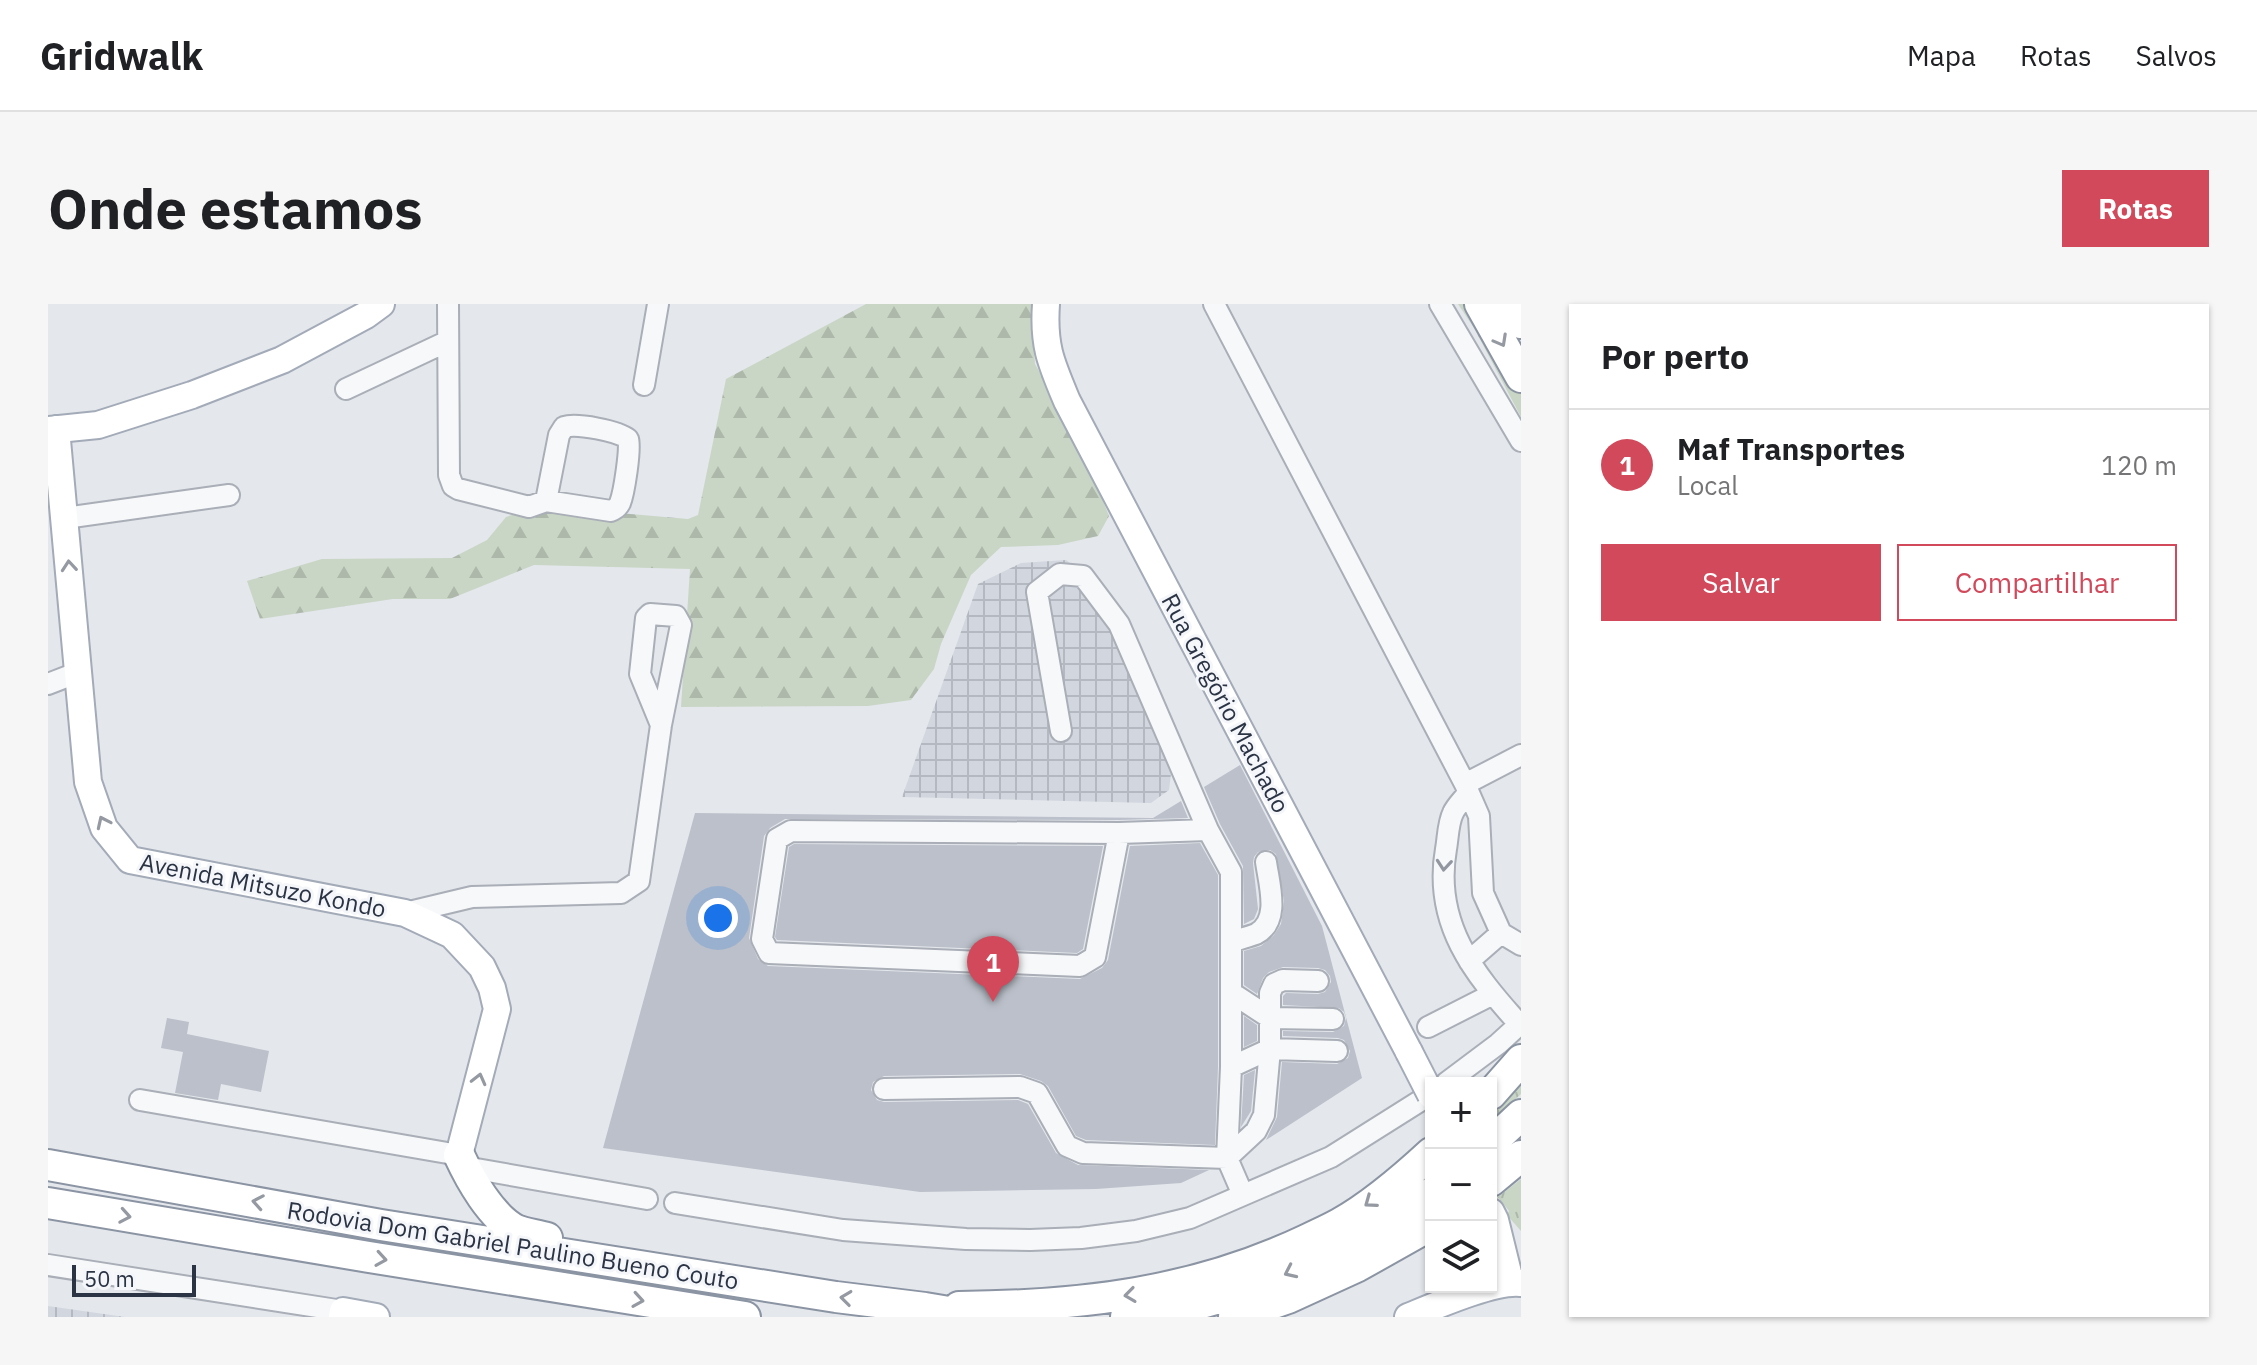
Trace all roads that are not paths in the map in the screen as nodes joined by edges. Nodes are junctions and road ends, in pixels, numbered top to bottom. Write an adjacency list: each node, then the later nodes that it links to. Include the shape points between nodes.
1 (381, 304): 14 (main road, via 282,360 192,395 98,425)
2 (448, 304): 10 (street)
3 (658, 304): 12 (street)
4 (1046, 304): 45 (main road, Rua Gregório Machado, bridge, via 1049,358 1067,401)
5 (1214, 304): 24 (street)
6 (1440, 304): 15 (street)
7 (1480, 304): 11 (highway, one-way to 11)
8 (1509, 304): 9 (highway)
9 (1521, 323)
10 (448, 341): 13 (street); 17 (street, via 453,486 529,507)
11 (1521, 377)
12 (644, 385)
13 (346, 389)
14 (52, 430): 18 (main road, Avenida Mitsuzo Kondo)
15 (1521, 441)
16 (229, 495): 18 (street)
17 (546, 501): 17 (street, via 615,510 628,439 564,427)
18 (65, 518): 19 (main road, Avenida Mitsuzo Kondo, one-way to 18)
19 (79, 672): 20 (street); 28 (main road, Avenida Mitsuzo Kondo, one-way to 19, via 130,860 104,828 88,782)
20 (48, 684)
21 (661, 725): 21 (street, via 681,625 676,616 650,614 640,674); 28 (street, via 639,881 621,893 472,897)
22 (1061, 731): 25 (street, via 1037,592 1060,574 1083,576 1119,624)
23 (1521, 755): 24 (street)
24 (1467, 789): 29 (street, via 1479,816 1483,893); 32 (street, one-way to 32, via 1452,814 1443,890 1451,926)
25 (1208, 830): 26 (street); 30 (street, via 1231,872)
26 (1119, 833): 26 (street, via 791,831 777,839 762,939 769,953 1080,966 1095,957)
27 (1266, 862): 30 (street, via 1269,919 1259,933)
28 (405, 913): 55 (main road, Avenida Mitsuzo Kondo, one-way to 28, via 497,1009 482,967 452,935)
29 (1501, 933): 31 (street); 32 (street)
30 (1231, 942): 34 (street)
31 (1521, 945)
32 (1469, 961): 35 (street)
33 (1318, 981): 36 (street, via 1274,984)
34 (1232, 993): 36 (street); 43 (street)
35 (1493, 994): 38 (street); 39 (street)
36 (1270, 1018): 37 (street); 40 (street)
37 (1333, 1019)
38 (1520, 1024): 44 (street)
39 (1428, 1027)
40 (1270, 1049): 41 (street); 43 (street); 52 (street, via 1264,1115 1256,1131)
41 (1337, 1051)
42 (1521, 1060): 46 (highway)
43 (1231, 1067): 52 (street)
44 (1454, 1077)
45 (1425, 1083)
46 (1497, 1087)
47 (884, 1089): 52 (street, via 1020,1087 1037,1093 1067,1146 1083,1153)
48 (1425, 1098): 58 (street, via 1331,1157)
49 (140, 1100): 55 (street)
50 (1521, 1115): 51 (highway)
51 (1497, 1137)
52 (1227, 1158): 58 (street)
53 (1425, 1158): 68 (highway, one-way to 68, via 1339,1224 1275,1255 1208,1278 1099,1299)
54 (1519, 1159): 57 (highway)
55 (462, 1161): 60 (street); 66 (highway, via 490,1207 516,1230)
56 (48, 1165): 66 (highway, Rodovia Dom Gabriel Paulino Bueno Couto, one-way to 56)
57 (1497, 1176)
58 (1243, 1195): 62 (street, via 1190,1218 1136,1231 1030,1240 843,1230)
59 (1425, 1197): 73 (highway, one-way to 73, via 1354,1243 1278,1278 1210,1300)
60 (647, 1199)
61 (48, 1203): 71 (highway, Rodovia Dom Gabriel Paulino Bueno Couto, one-way to 71)
62 (675, 1203)
63 (1495, 1221): 67 (main road)
64 (1425, 1228): 74 (highway, via 1358,1266)
65 (48, 1265): 69 (street)
66 (677, 1272): 68 (highway, Rodovia Dom Gabriel Paulino Bueno Couto, one-way to 66)
67 (1516, 1282): 75 (main road)
68 (925, 1308): 72 (highway, Rodovia Dom Gabriel Paulino Bueno Couto)
69 (342, 1314): 70 (main road)
70 (376, 1317)
71 (745, 1317)
72 (979, 1317)
73 (1126, 1317)
74 (1234, 1317)
75 (1408, 1317)

